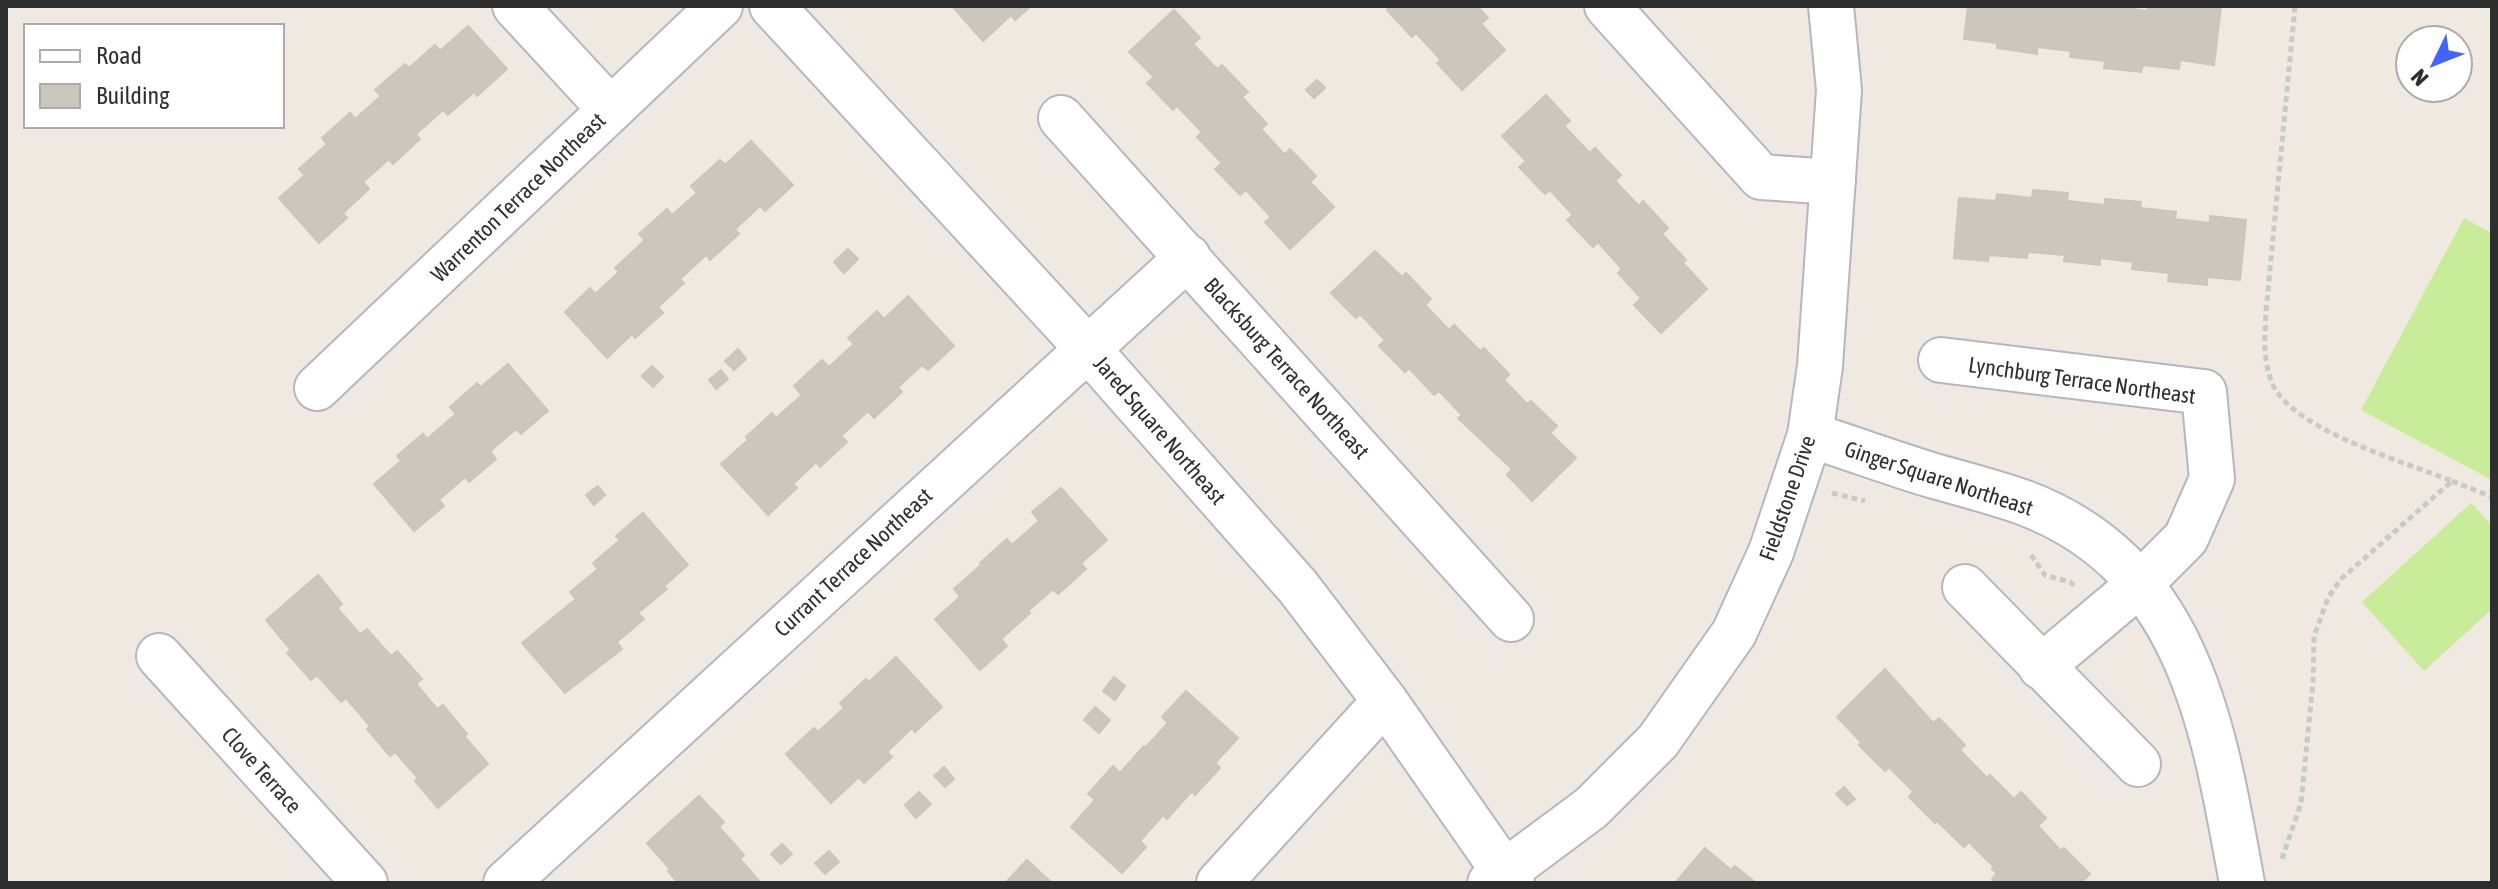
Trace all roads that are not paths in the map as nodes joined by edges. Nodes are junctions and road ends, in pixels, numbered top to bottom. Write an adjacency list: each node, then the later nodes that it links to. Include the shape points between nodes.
1 (515, 6): 6 (street)
2 (720, 6): 6 (street, Warrenton Terrace Northeast)
3 (772, 6): 10 (street, Jared Square Northeast)
4 (1607, 6): 8 (street, via 1761,177)
5 (1831, 6): 8 (street, Fieldstone Drive, via 1839,90)
6 (610, 109): 12 (street, Warrenton Terrace Northeast)
7 (1061, 118): 9 (street, Blacksburg Terrace Northeast)
8 (1833, 182): 13 (street, Fieldstone Drive)
9 (1188, 257): 10 (street, Currant Terrace Northeast); 16 (street, Blacksburg Terrace Northeast)
10 (1087, 348): 19 (street, Jared Square Northeast, via 1298,587); 21 (street, Currant Terrace Northeast)
11 (1941, 360): 14 (street, Lynchburg Terrace Northeast, via 2204,392 2212,479 2186,538)
12 (317, 388)
13 (1810, 435): 14 (street, Ginger Square Northeast, via 2026,504 2081,532); 22 (street, Fieldstone Drive, via 1771,552 1734,633 1658,741 1591,808)
14 (2141, 583): 18 (street); 25 (street, Ginger Square Northeast, via 2179,644 2203,703)
15 (1965, 587): 18 (street)
16 (1511, 619)
17 (159, 656): 23 (street, Clove Terrace)
18 (2041, 667): 20 (street)
19 (1385, 701): 22 (street, Jared Square Northeast); 24 (street)
20 (2138, 764)
21 (520, 878)
22 (1502, 879)
23 (365, 883)
24 (1219, 883)
25 (2242, 883)

